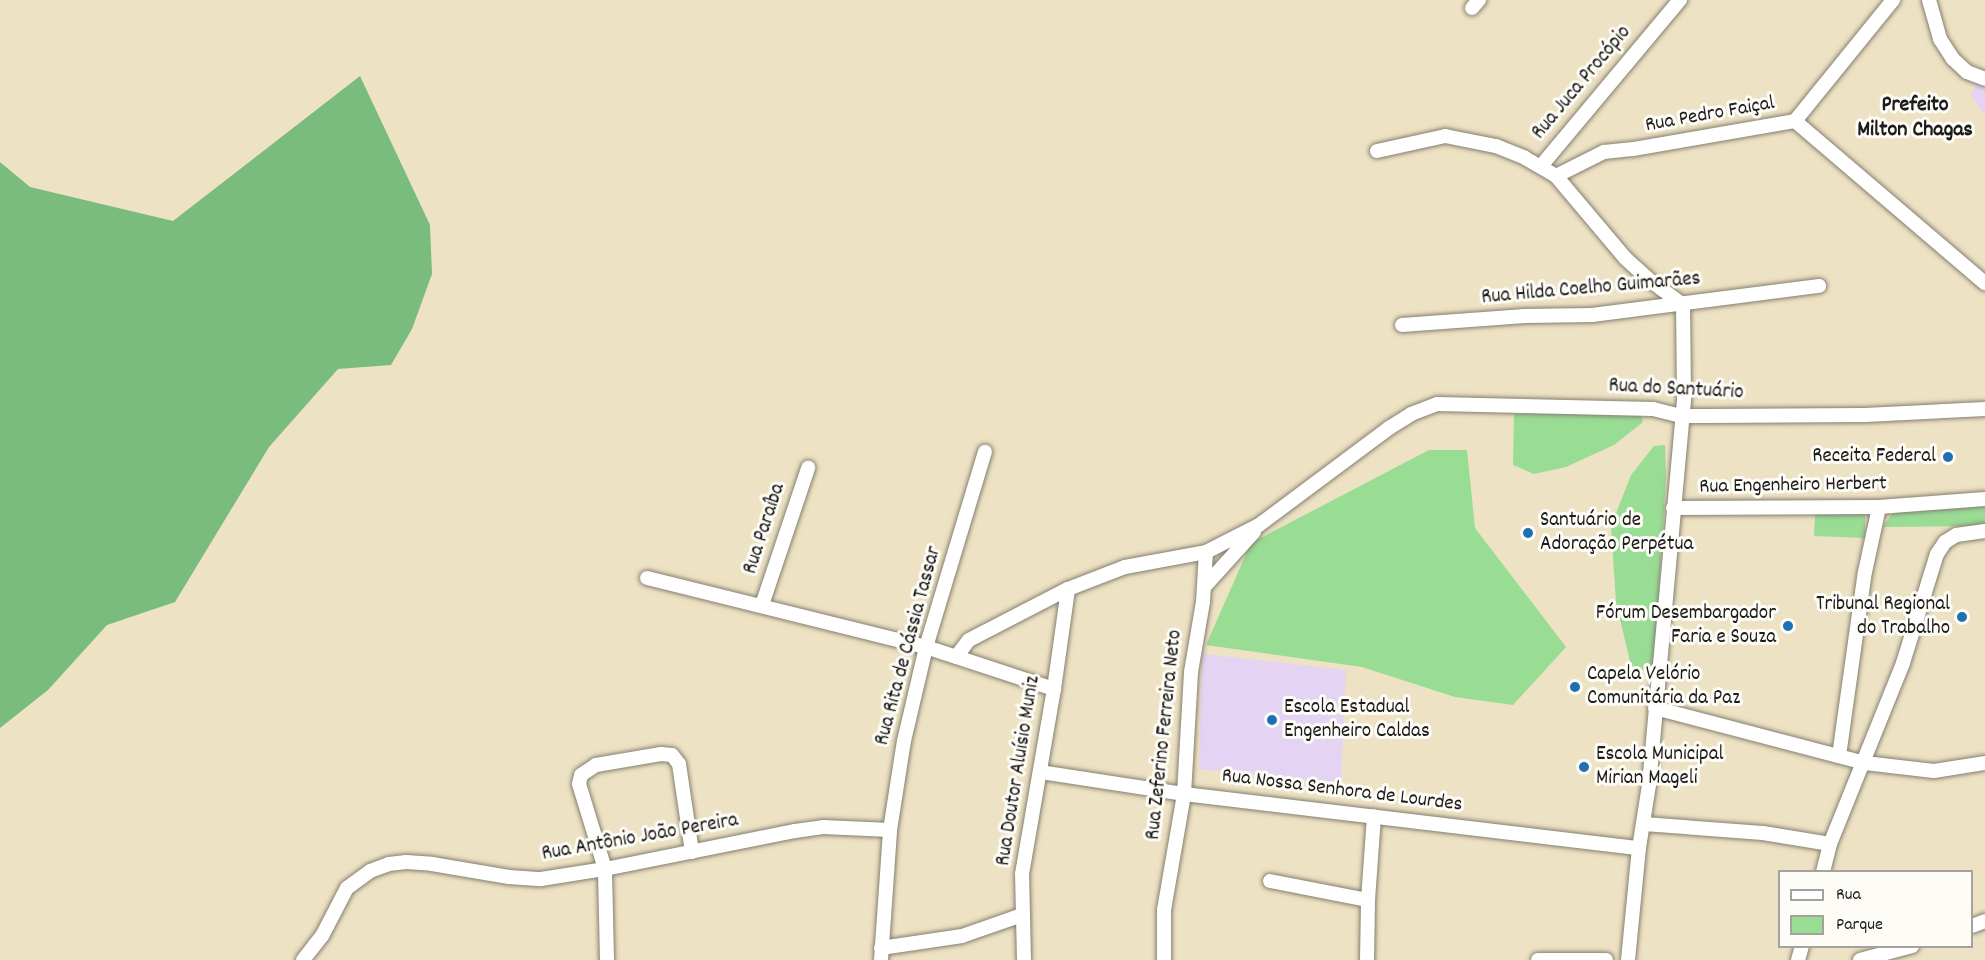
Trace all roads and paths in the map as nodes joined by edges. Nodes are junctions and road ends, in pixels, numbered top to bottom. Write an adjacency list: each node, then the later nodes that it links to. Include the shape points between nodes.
1 (1680, 0): 7 (street, Rua Juca Procópio)
2 (1893, 0): 5 (street, Rua Pedro Faiçal)
3 (1929, 0): 4 (street, via 1940,39 1953,59 1967,72)
4 (1985, 79)
5 (1795, 121): 8 (street, Rua Pedro Faiçal, via 1604,152); 9 (street)
6 (1377, 151): 7 (street, via 1445,136 1496,146)
7 (1541, 166): 8 (street)
8 (1556, 176): 11 (street, via 1625,258)
9 (1985, 283)
10 (1820, 286): 11 (street, Rua Hilda Coelho Guimarães)
11 (1683, 305): 12 (street, Rua Hilda Coelho Guimarães, via 1592,315); 14 (street)
12 (1402, 325)
13 (1985, 410): 14 (street, Rua do Santuário)
14 (1681, 416): 19 (street); 20 (street, Rua do Santuário, via 1653,409 1437,404 1389,428)
15 (984, 452): 27 (street, Rua Rita de Cássia Tassar)
16 (808, 468): 26 (street, Rua Paraíba)
17 (1985, 499): 18 (street, Rua Engenheiro Herbert)
18 (1879, 507): 19 (street, Rua Engenheiro Herbert); 31 (street, via 1865,572)
19 (1673, 508): 30 (street)
20 (1259, 525): 22 (street); 24 (street)
21 (1985, 531): 32 (street, via 1956,535 1937,554 1903,663)
22 (1206, 552): 24 (street, Rua Zeferino Ferreira Neto); 25 (street, via 1125,567)
23 (647, 578): 26 (street)
24 (1204, 586): 35 (street, Rua Zeferino Ferreira Neto, via 1191,672)
25 (1068, 589): 28 (street, via 969,640); 29 (street, Rua Doutor Aluísio Muniz)
26 (762, 604): 27 (street)
27 (926, 647): 28 (street); 38 (street, Rua Rita de Cássia Tassar, via 904,741)
28 (956, 657): 29 (street)
29 (1054, 689): 34 (street, Rua Doutor Aluísio Muniz)
30 (1655, 708): 31 (street); 37 (street)
31 (1839, 756): 32 (street)
32 (1865, 763): 33 (street, via 1934,771); 39 (street)
33 (1985, 763)
34 (1040, 771): 35 (street, Rua Nossa Senhora de Lourdes); 46 (street, Rua Doutor Aluísio Muniz, via 1022,874)
35 (1184, 794): 36 (street, Rua Nossa Senhora de Lourdes); 52 (street, Rua Zeferino Ferreira Neto, via 1164,910)
36 (1374, 816): 40 (street, Rua Nossa Senhora de Lourdes); 45 (street)
37 (1644, 824): 39 (street, via 1762,833); 40 (street)
38 (890, 830): 41 (street, Rua Antônio João Pereira, via 823,827); 48 (street, Rua Rita de Cássia Tassar)
39 (1830, 844): 43 (street)
40 (1639, 848): 56 (street)
41 (692, 852): 42 (street, Rua Antônio João Pereira); 42 (street, via 675,758 661,754 596,765 586,769 579,784)
42 (605, 869): 49 (street, Rua Antônio João Pereira, via 525,879 406,861 389,864 370,871 347,888 322,936); 50 (street)
43 (1824, 870)
44 (1270, 880): 45 (street)
45 (1368, 900): 53 (street)
46 (1022, 915): 48 (street, via 962,936); 51 (street, Rua Doutor Aluísio Muniz)
47 (1905, 948): 57 (street)
48 (881, 954)
49 (303, 960)
50 (607, 960)
51 (1024, 960)
52 (1164, 960)
53 (1367, 960)
54 (1538, 960): 55 (street)
55 (1606, 960)
56 (1628, 960)
57 (1860, 960)

